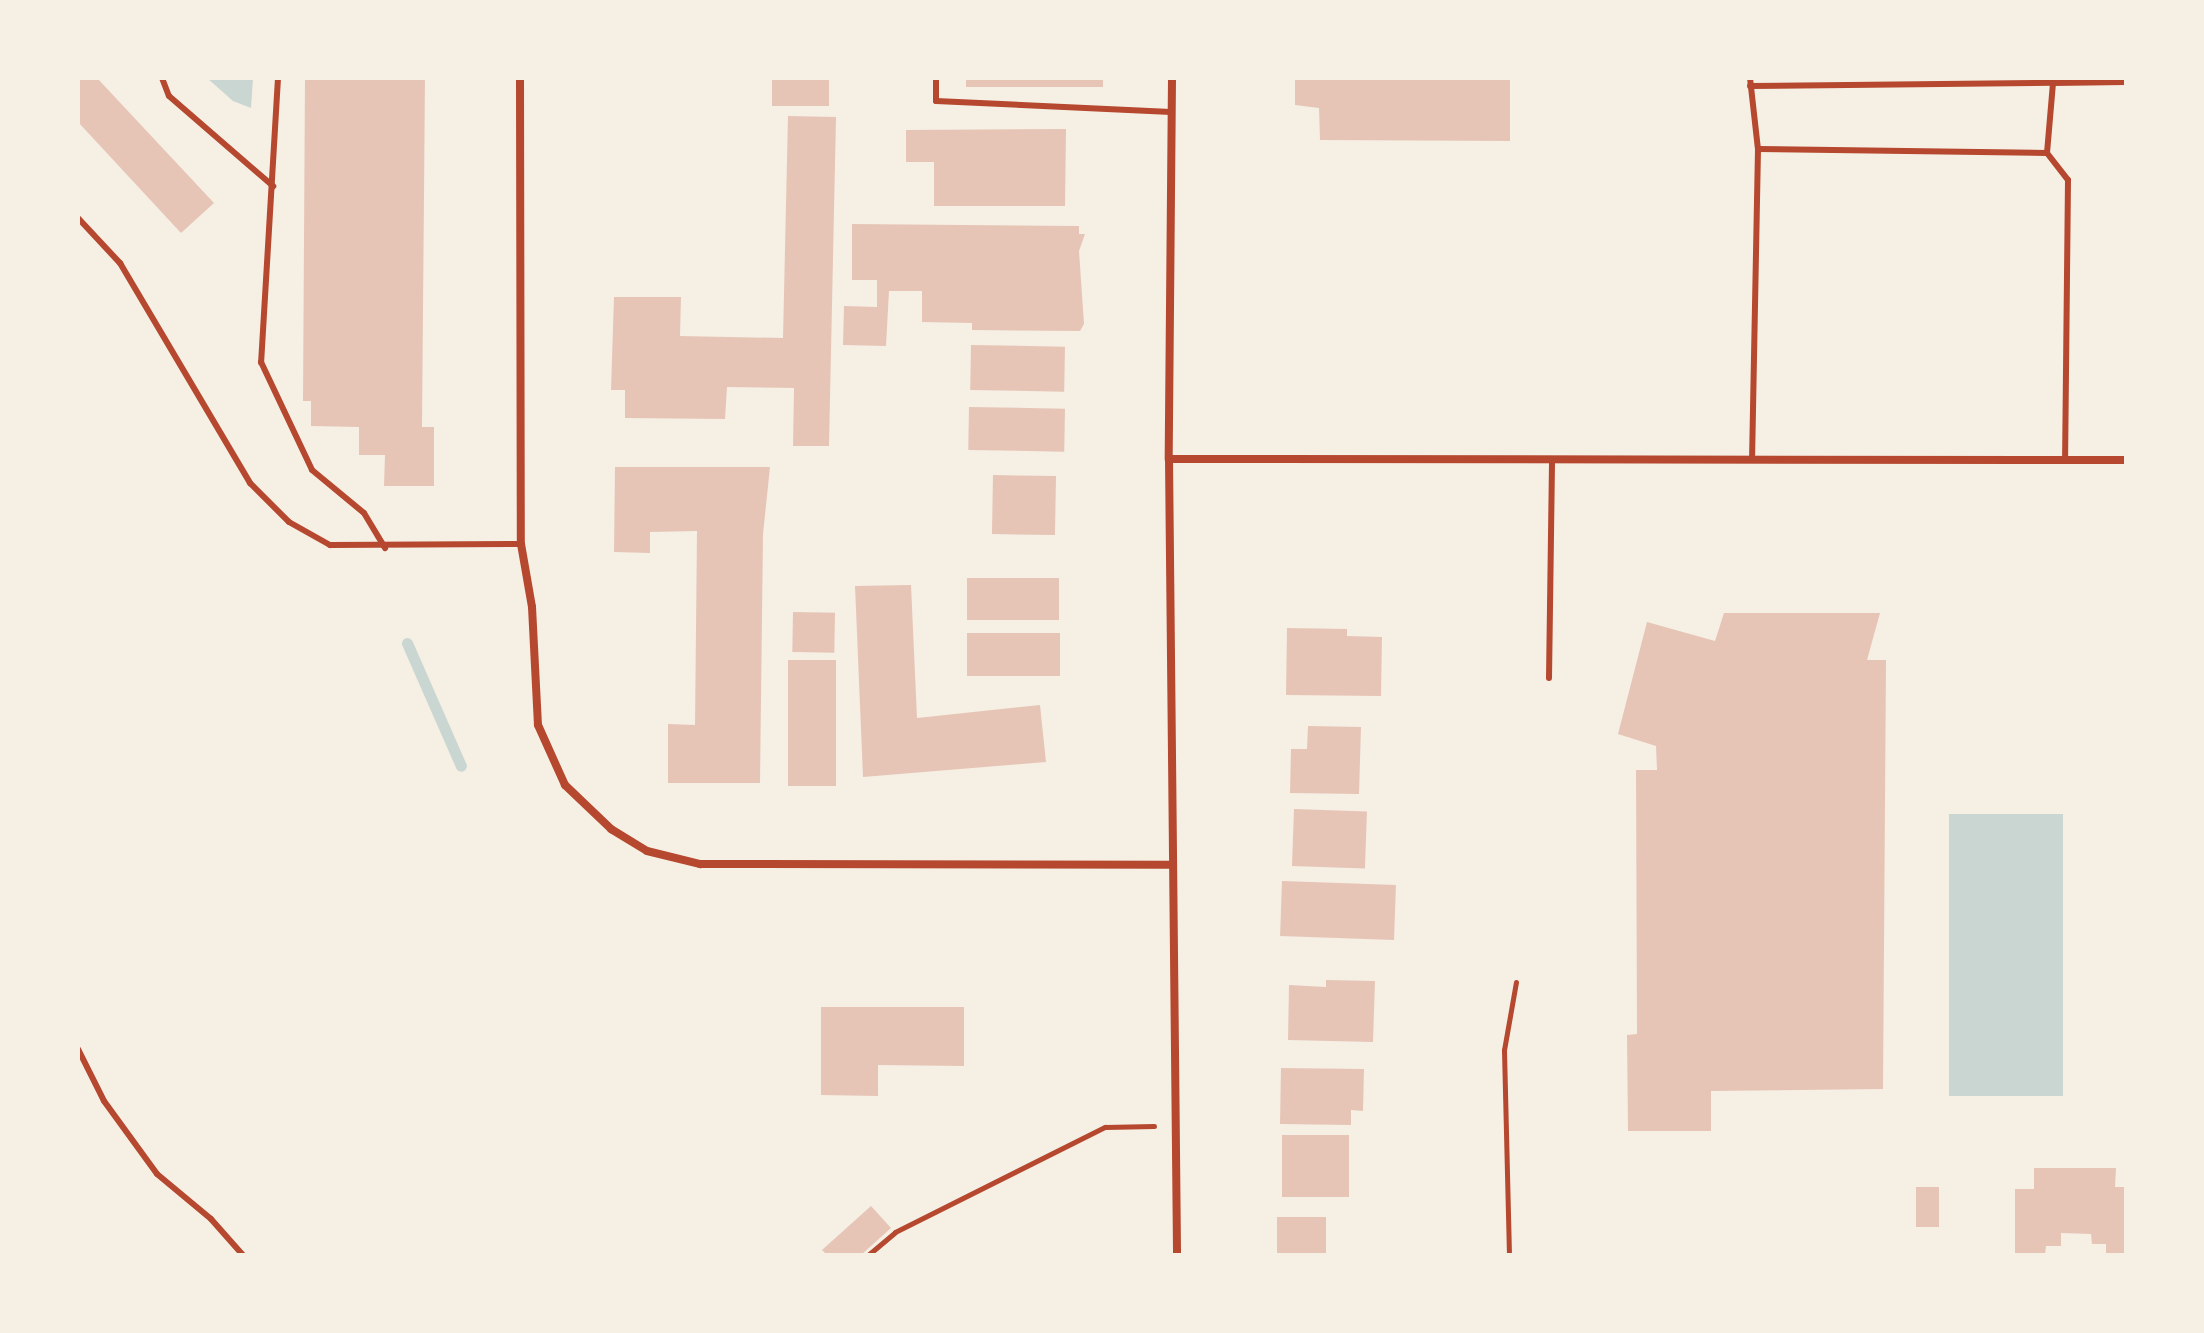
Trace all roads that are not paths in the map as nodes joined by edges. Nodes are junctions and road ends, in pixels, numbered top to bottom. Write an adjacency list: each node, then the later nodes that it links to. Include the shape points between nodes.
1 (162, 78): 13 (lane, via 169,96)
2 (278, 78): 13 (lane)
3 (520, 78): 20 (street)
4 (936, 78): 10 (lane, via 936,101)
5 (1172, 78): 10 (street)
6 (1750, 78): 9 (lane)
7 (2126, 82): 8 (lane)
8 (2053, 83): 9 (lane); 12 (lane)
9 (1750, 86): 11 (lane)
10 (1171, 112): 16 (street)
11 (1758, 149): 12 (lane); 17 (lane)
12 (2047, 153): 15 (lane, via 2068,180)
13 (273, 186): 21 (lane, via 261,362 312,470 364,513)
14 (78, 218): 21 (lane, via 120,263 250,483 289,522 330,545)
15 (2065, 458): 17 (street); 18 (street)
16 (1169, 459): 19 (street); 23 (street)
17 (1752, 459): 19 (street)
18 (2126, 460)
19 (1552, 462): 22 (lane)
20 (521, 544): 21 (lane); 23 (street, via 532,607 538,725 565,785 611,829 647,851 700,864)
21 (385, 548)
22 (1549, 678)
23 (1172, 865): 26 (street)
24 (78, 1049): 25 (lane, via 104,1101 157,1174 211,1219)
25 (243, 1255)
26 (1177, 1255)

